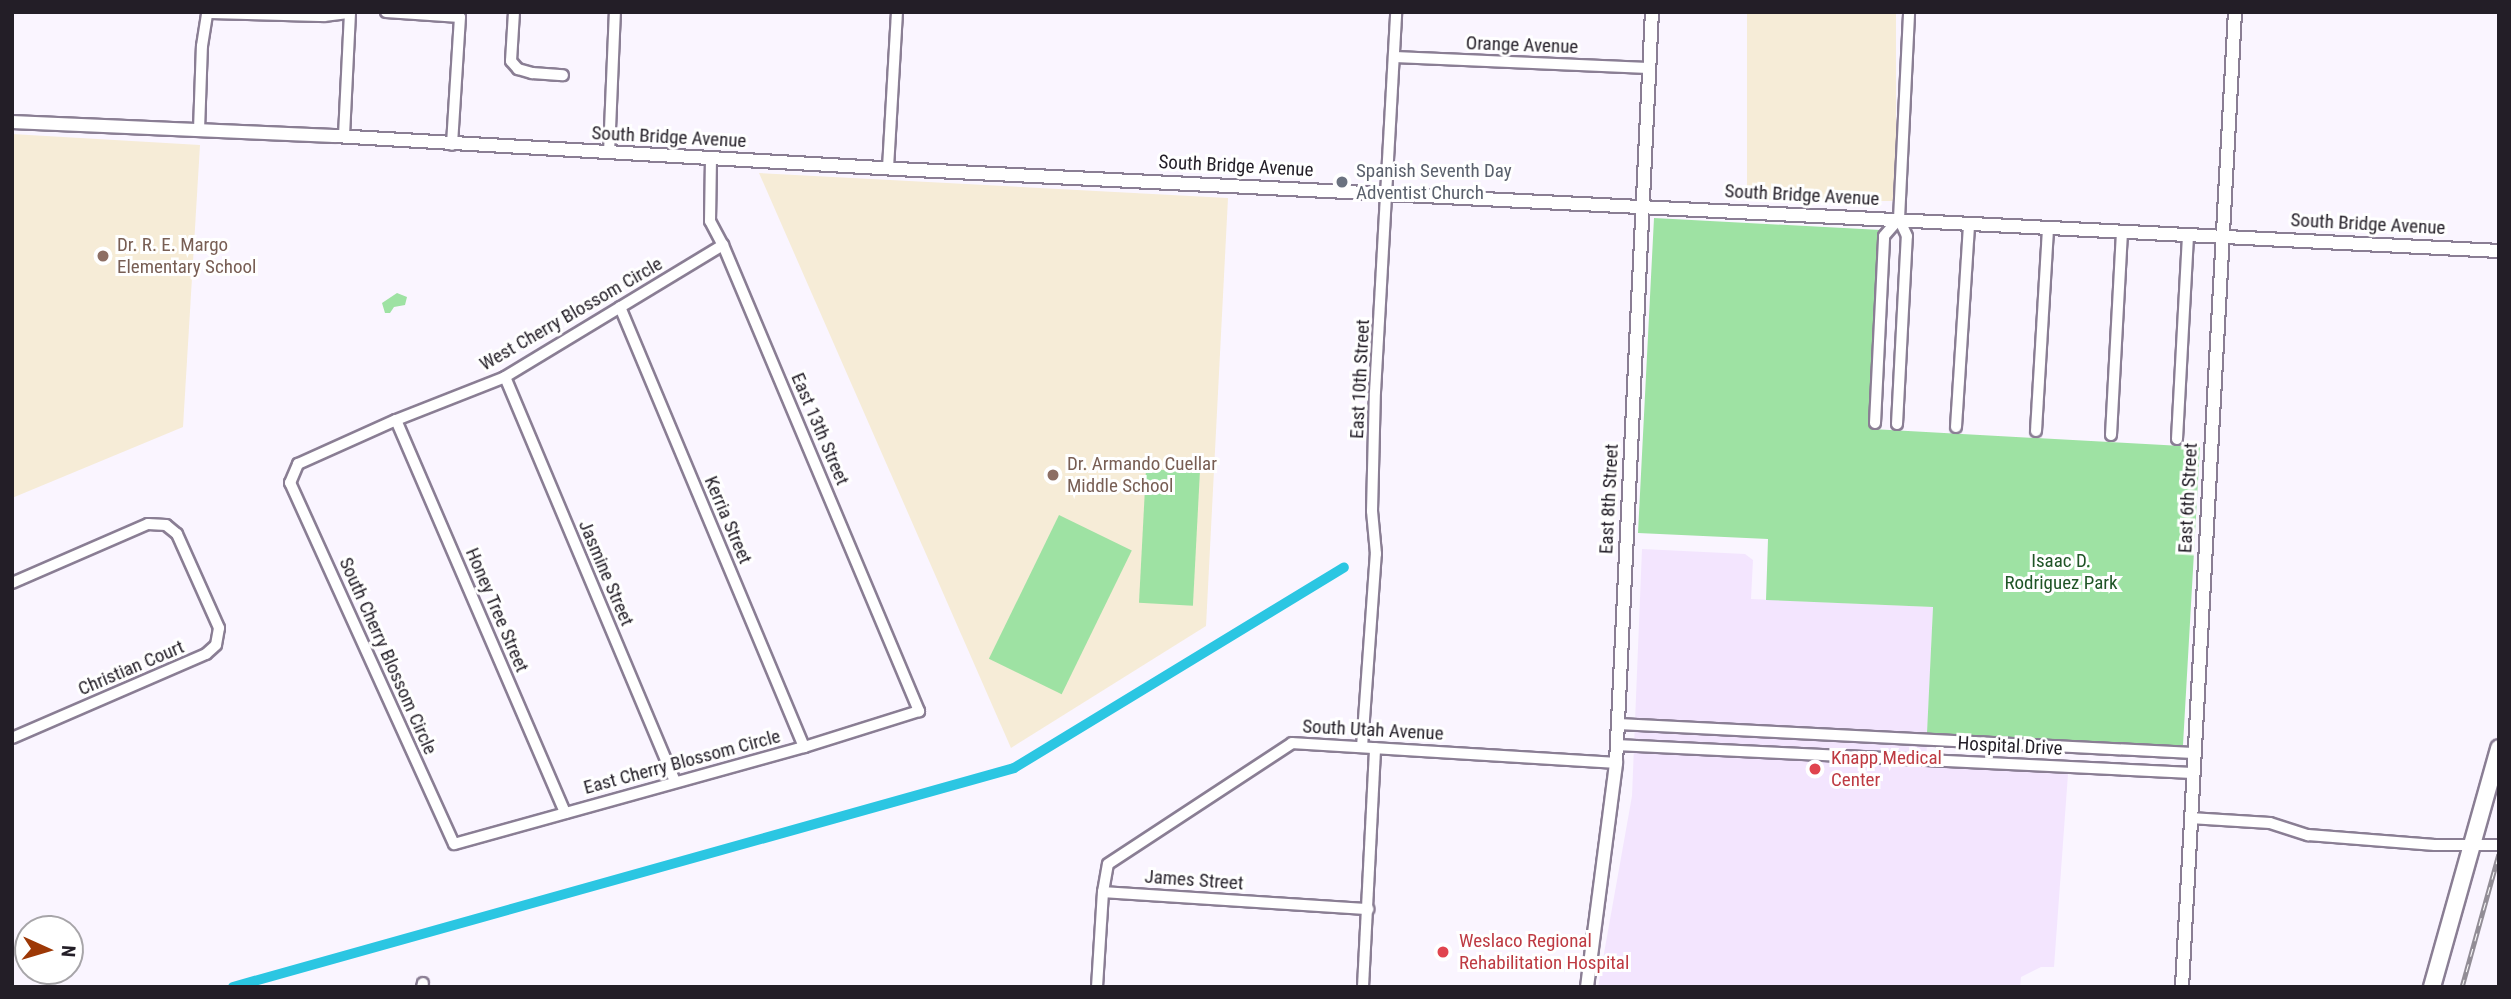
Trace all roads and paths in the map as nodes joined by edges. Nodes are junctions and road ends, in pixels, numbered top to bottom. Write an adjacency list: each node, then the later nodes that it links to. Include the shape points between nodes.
1 (386, 12): 18 (street, via 460,17)
2 (514, 12): 14 (street, via 511,61 532,73)
3 (615, 12): 19 (street)
4 (897, 12): 21 (street)
5 (1396, 12): 12 (street, East 10th Street)
6 (1652, 12): 13 (street, East 8th Street)
7 (1909, 12): 24 (street)
8 (2235, 12): 29 (street, East 6th Street)
9 (207, 13): 11 (street); 16 (street)
10 (353, 13): 11 (street); 17 (street)
11 (324, 14)
12 (1394, 57): 13 (street, Orange Avenue); 22 (street, East 10th Street)
13 (1649, 68): 23 (street, East 8th Street)
14 (563, 75)
15 (12, 122): 16 (street, South Bridge Avenue)
16 (199, 130): 17 (street, South Bridge Avenue)
17 (344, 137): 18 (street, South Bridge Avenue)
18 (452, 145): 19 (street, South Bridge Avenue)
19 (609, 153): 20 (street, South Bridge Avenue)
20 (711, 158): 21 (street, South Bridge Avenue); 30 (street, East 13th Street, via 710,221)
21 (888, 168): 22 (street, South Bridge Avenue)
22 (1387, 194): 23 (street, South Bridge Avenue); 48 (street, East 10th Street, via 1372,511 1376,554)
23 (1643, 206): 24 (street, South Bridge Avenue); 44 (street, East 8th Street)
24 (1899, 219): 25 (street, South Bridge Avenue); 35 (street, via 1884,236); 36 (street, via 1907,236)
25 (1969, 224): 26 (street, South Bridge Avenue); 37 (street)
26 (2048, 227): 27 (street, South Bridge Avenue); 38 (street)
27 (2122, 231): 28 (street, South Bridge Avenue); 39 (street)
28 (2188, 234): 29 (street, South Bridge Avenue); 40 (street)
29 (2222, 236): 31 (street, South Bridge Avenue); 51 (street, East 6th Street)
30 (723, 244): 32 (street, West Cherry Blossom Circle); 43 (street, East 13th Street)
31 (2499, 251)
32 (620, 307): 33 (street, West Cherry Blossom Circle); 47 (street, Kerria Street)
33 (505, 377): 34 (street, West Cherry Blossom Circle); 54 (street, Jasmine Street)
34 (396, 420): 41 (street, West Cherry Blossom Circle, via 298,464); 55 (street, Honey Tree Street)
35 (1875, 423)
36 (1897, 424)
37 (1956, 427)
38 (2036, 431)
39 (2111, 435)
40 (2177, 439)
41 (290, 483): 57 (street, South Cherry Blossom Circle)
42 (12, 583): 45 (street, Christian Court, via 148,524 166,525 177,534 219,628 216,645 206,654)
43 (919, 711): 47 (street, East Cherry Blossom Circle)
44 (1618, 724): 46 (street, East 8th Street); 51 (street, Hospital Drive)
45 (12, 738)
46 (1616, 745): 52 (street, East 8th Street); 53 (street, Hospital Drive)
47 (804, 747): 54 (street, East Cherry Blossom Circle)
48 (1362, 747): 49 (street, South Utah Avenue); 60 (street, South Utah Avenue, via 1292,743 1108,864)
49 (1375, 748): 52 (street, South Utah Avenue); 61 (street)
50 (2499, 748): 59 (main road)
51 (2193, 753): 53 (street, East 6th Street)
52 (1615, 763): 64 (street, East 8th Street)
53 (2192, 773): 56 (street, East 6th Street)
54 (675, 782): 55 (street, East Cherry Blossom Circle)
55 (565, 813): 57 (street, East Cherry Blossom Circle)
56 (2190, 818): 59 (street, via 2270,823 2308,835); 65 (street, East 6th Street)
57 (454, 844)
58 (2499, 845): 59 (street)
59 (2471, 846): 66 (main road)
60 (1103, 892): 61 (street, James Street); 62 (street)
61 (1368, 909): 63 (street)
62 (1097, 982)
63 (1363, 987)
64 (1587, 987)
65 (2182, 987)
66 (2432, 987)

